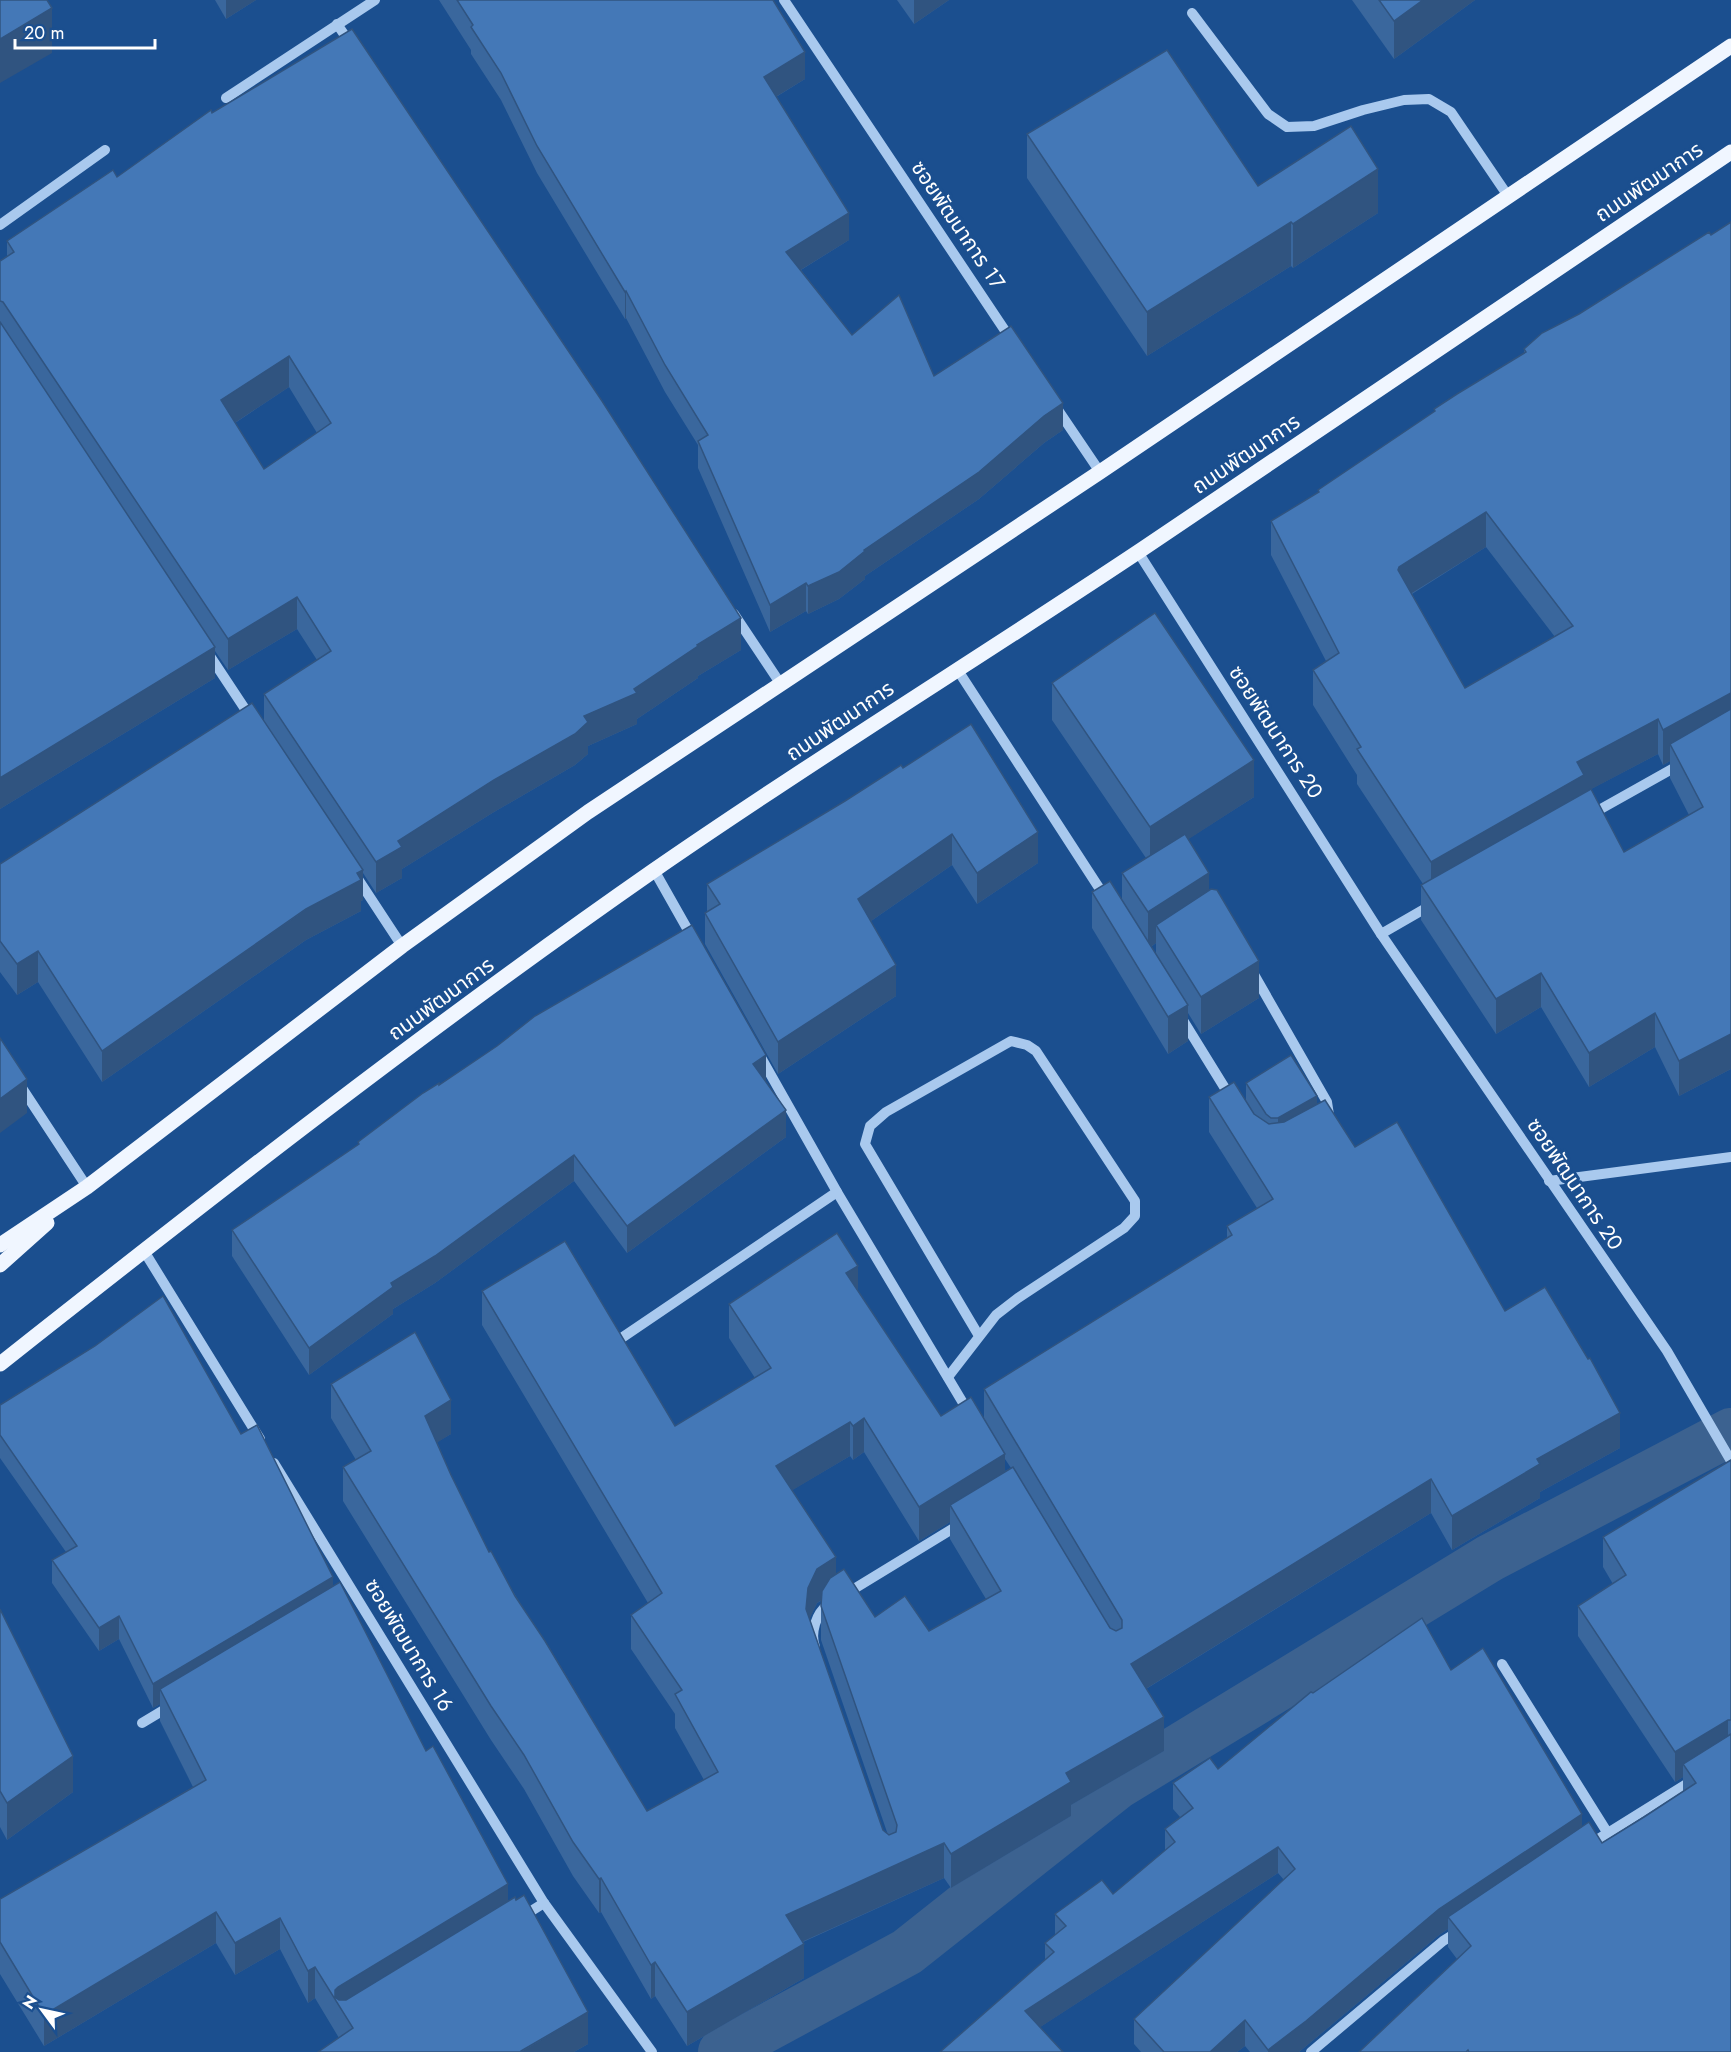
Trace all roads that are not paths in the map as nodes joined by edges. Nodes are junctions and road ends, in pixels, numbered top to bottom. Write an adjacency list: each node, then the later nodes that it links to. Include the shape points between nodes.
1 (375, 0): 4 (street)
2 (784, 0): 12 (street, ซอยพัฒนาการ 17)
3 (1192, 14): 10 (street, via 1268,114 1287,127 1314,126 1394,103 1430,99 1451,112)
4 (337, 24): 6 (street); 7 (street)
5 (1731, 46): 10 (main road)
6 (357, 54)
7 (226, 98)
8 (105, 150): 11 (street)
9 (1731, 152): 15 (main road, ถนนพัฒนาการ)
10 (1508, 196): 14 (main road)
11 (0, 225)
12 (1021, 354)
13 (1047, 393): 14 (street)
14 (1100, 472): 19 (main road)
15 (1138, 552): 18 (main road, ถนนพัฒนาการ); 27 (street, ซอยพัฒนาการ 20)
16 (728, 604): 19 (street)
17 (204, 648): 20 (street)
18 (957, 669): 24 (main road, ถนนพัฒนาการ); 26 (street)
19 (780, 683): 28 (main road, via 588,812)
20 (257, 727)
21 (1690, 759): 22 (street)
22 (1576, 823)
23 (350, 866): 28 (street)
24 (654, 870): 29 (street); 41 (main road, ถนนพัฒนาการ, via 422,1038)
25 (1443, 899): 27 (street)
26 (1113, 909)
27 (1381, 934): 37 (street, ซอยพัฒนาการ 20)
28 (402, 946): 38 (main road)
29 (701, 954)
30 (1245, 959): 35 (street, via 1327,1102 1329,1117)
31 (1176, 1008): 34 (street)
32 (754, 1047): 39 (street)
33 (12, 1074): 38 (street)
34 (1236, 1105)
35 (1322, 1127)
36 (1731, 1157): 37 (street)
37 (1549, 1181): 48 (street, ซอยพัฒนาการ 20, via 1666,1352)
38 (87, 1187): 40 (main road); 42 (main road)
39 (837, 1192): 43 (street); 46 (street)
40 (0, 1245)
41 (144, 1251): 45 (main road, ถนนพัฒนาการ); 50 (street, ซอยพัฒนาการ 16)
42 (0, 1265)
43 (623, 1336)
44 (979, 1336): 44 (street, via 996,1315 1124,1228 1135,1215 1135,1201 1036,1051 1011,1041 886,1112 870,1126 865,1144); 46 (street)
45 (0, 1364)
46 (948, 1377): 47 (street)
47 (972, 1418)
48 (1731, 1461)
49 (975, 1515): 52 (street, via 824,1607 815,1623 813,1641)
50 (356, 1596): 51 (street); 59 (street, ซอยพัฒนาการ 16)
51 (346, 1602)
52 (817, 1652)
53 (1502, 1664): 57 (street)
54 (183, 1699): 55 (street)
55 (142, 1723)
56 (1702, 1774): 57 (street)
57 (1607, 1832): 58 (street)
58 (1578, 1852)
59 (544, 1903): 60 (street); 62 (street, ซอยพัฒนาการ 16)
60 (514, 1922)
61 (1472, 1922): 63 (street, via 1443,1941)
62 (652, 2052)
63 (1311, 2052)

